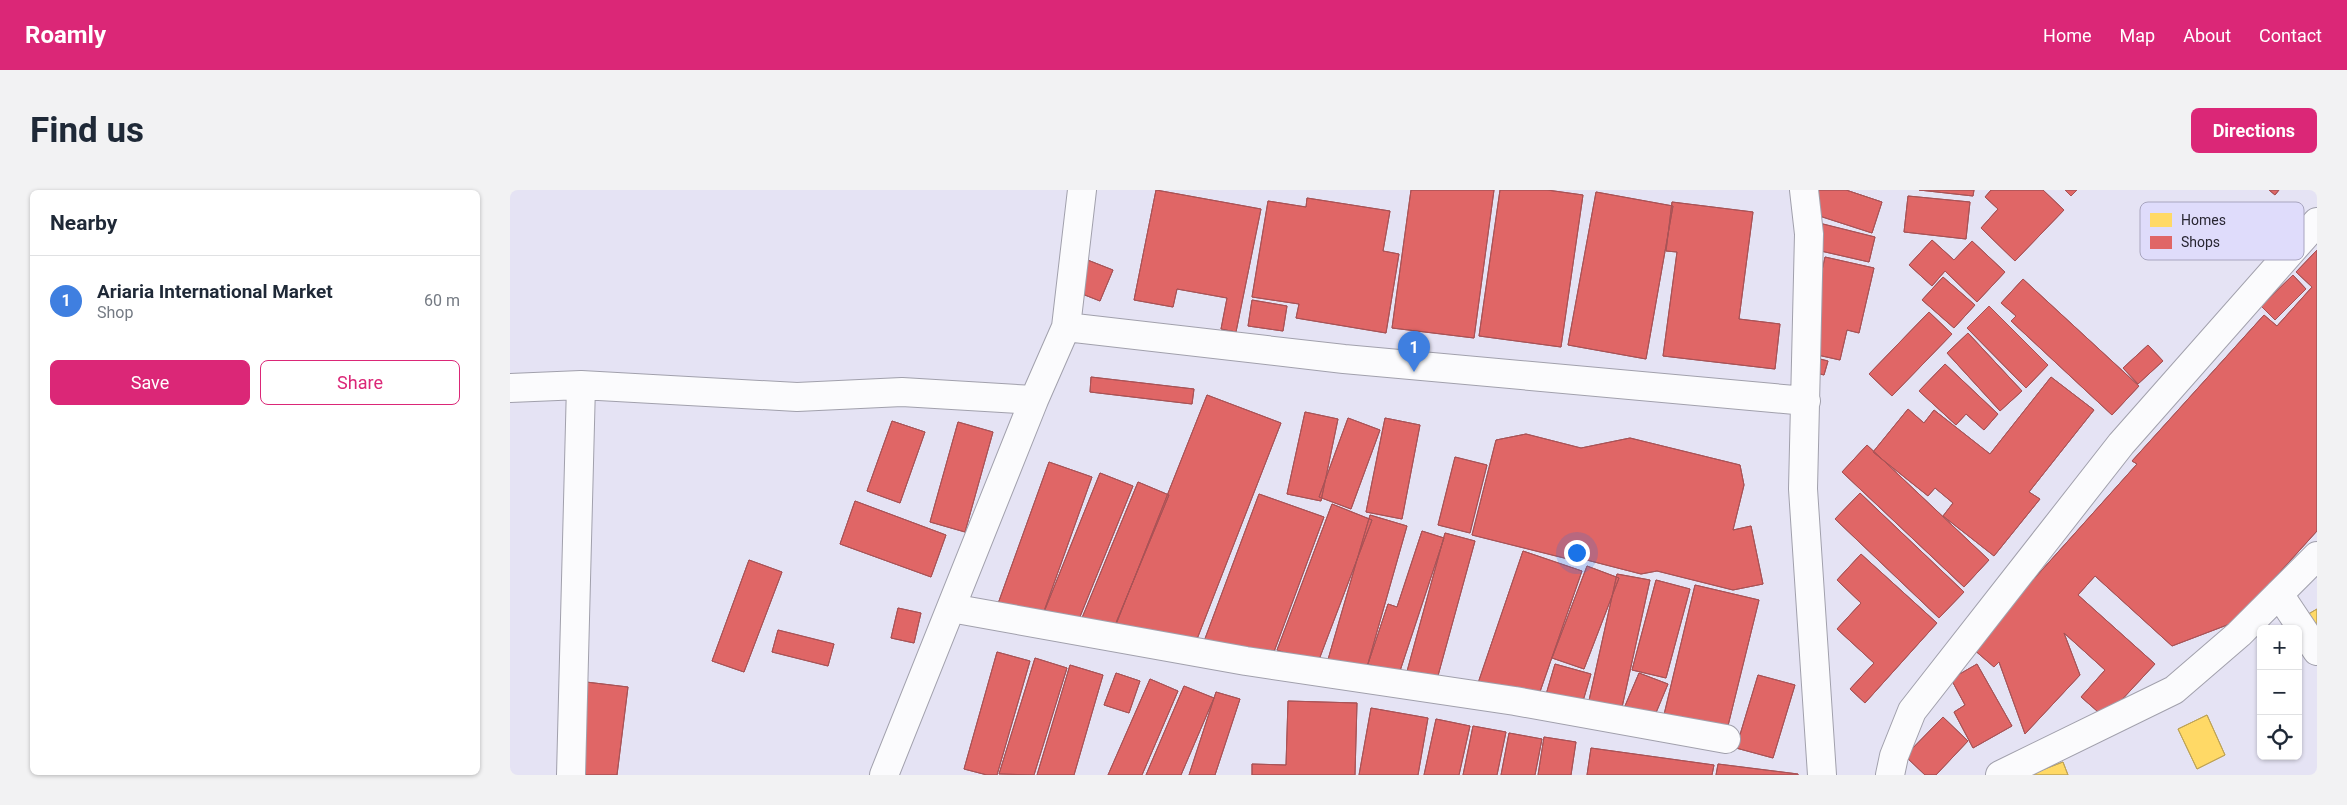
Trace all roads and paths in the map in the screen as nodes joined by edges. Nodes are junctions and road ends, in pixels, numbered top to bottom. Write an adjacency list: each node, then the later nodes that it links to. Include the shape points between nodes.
1 (1082, 190): 6 (street)
2 (1804, 190): 10 (street, via 1809,234)
3 (2317, 222): 4 (street)
4 (2304, 237)
5 (2283, 260): 19 (street, via 2120,444 1912,711)
6 (1066, 327): 9 (street); 10 (street, via 1344,359)
7 (581, 385): 8 (street); 9 (street, via 797,397 902,392); 16 (street)
8 (510, 388)
9 (1034, 400): 13 (street)
10 (1806, 400): 18 (street, via 1803,489)
11 (2316, 557): 12 (street)
12 (2279, 594): 14 (street); 20 (street, via 2239,634 2174,690)
13 (951, 608): 15 (street, via 1246,661 1515,701); 17 (street)
14 (2317, 651)
15 (1726, 739)
16 (571, 775)
17 (884, 775)
18 (1822, 775)
19 (1890, 775)
20 (2000, 775)

